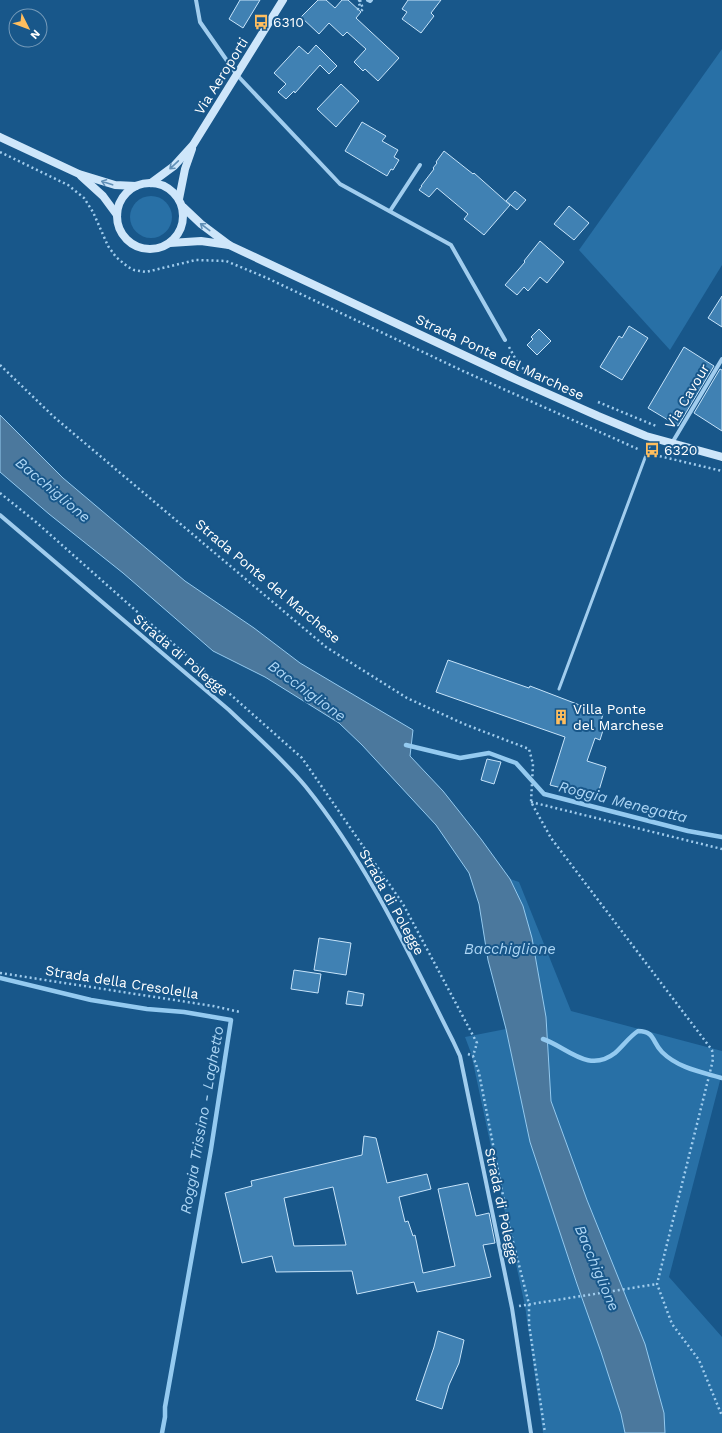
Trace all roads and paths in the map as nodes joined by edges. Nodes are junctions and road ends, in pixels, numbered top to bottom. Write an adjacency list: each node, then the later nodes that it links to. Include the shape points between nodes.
1 (196, 0): 3 (street, Strada Ponte del Marchese, via 200,22)
2 (283, 0): 3 (main road, Via Aeroporti)
3 (236, 75): 5 (main road, Via Aeroporti); 12 (street, Strada Ponte del Marchese, via 340,184)
4 (0, 137): 8 (main road, Strada Ponte del Marchese)
5 (194, 145): 9 (main road, Via Aeroporti, one-way to 9, via 174,166); 11 (main road, Via Aeroporti, via 184,169)
6 (0, 152): 24 (path, via 68,185 84,198 108,246 116,257 134,270 146,272 196,260 226,261 463,371)
7 (420, 165): 12 (street)
8 (79, 174): 10 (main road, Strada Ponte del Marchese, one-way to 8, via 115,185); 13 (main road, Strada Ponte del Marchese, via 103,196)
9 (152, 183): 10 (main road, Strada Ponte del Marchese); 11 (main road, Strada Ponte del Marchese, via 168,188)
10 (136, 186): 13 (main road, via 122,198)
11 (181, 203): 14 (main road, via 184,217 182,227 178,236); 15 (main road, Strada Ponte del Marchese, one-way to 11, via 200,224)
12 (390, 211): 16 (street, Strada Ponte del Marchese, via 451,245)
13 (117, 215): 14 (main road, Strada Ponte del Marchese, via 121,233 135,246 153,250)
14 (170, 243): 15 (main road, Strada Ponte del Marchese, via 201,241)
15 (230, 245): 22 (main road, Strada Ponte del Marchese, via 517,380)
16 (505, 340): 19 (path, via 520,367)
17 (722, 359): 23 (street, Via Cavour)
18 (0, 365): 29 (path, Strada Ponte del Marchese, via 54,418 326,648 407,698 464,724 529,749 533,764)
19 (539, 376)
20 (593, 400): 21 (path)
21 (657, 426)
22 (652, 438): 23 (main road, Strada Ponte del Marchese); 24 (lane)
23 (672, 444): 25 (main road, Strada Ponte del Marchese)
24 (646, 452): 26 (path); 28 (lane)
25 (722, 457)
26 (722, 471)
27 (0, 515): 33 (street, Strada di Polegge, via 229,710 264,742 305,786 359,862)
28 (559, 689)
29 (531, 802): 30 (path); 34 (path, via 551,838 712,1050 713,1059 708,1083)
30 (722, 849)
31 (0, 973): 32 (path, Strada della Cresolella)
32 (240, 1012)
33 (454, 1041): 35 (path, via 473,1056 478,1073 509,1226); 37 (street, Strada di Polegge, via 460,1056 512,1308)
34 (657, 1284): 35 (path); 36 (path, via 672,1324 699,1360)
35 (529, 1304): 38 (path, via 529,1324)
36 (722, 1416)
37 (530, 1433)
38 (545, 1433)

